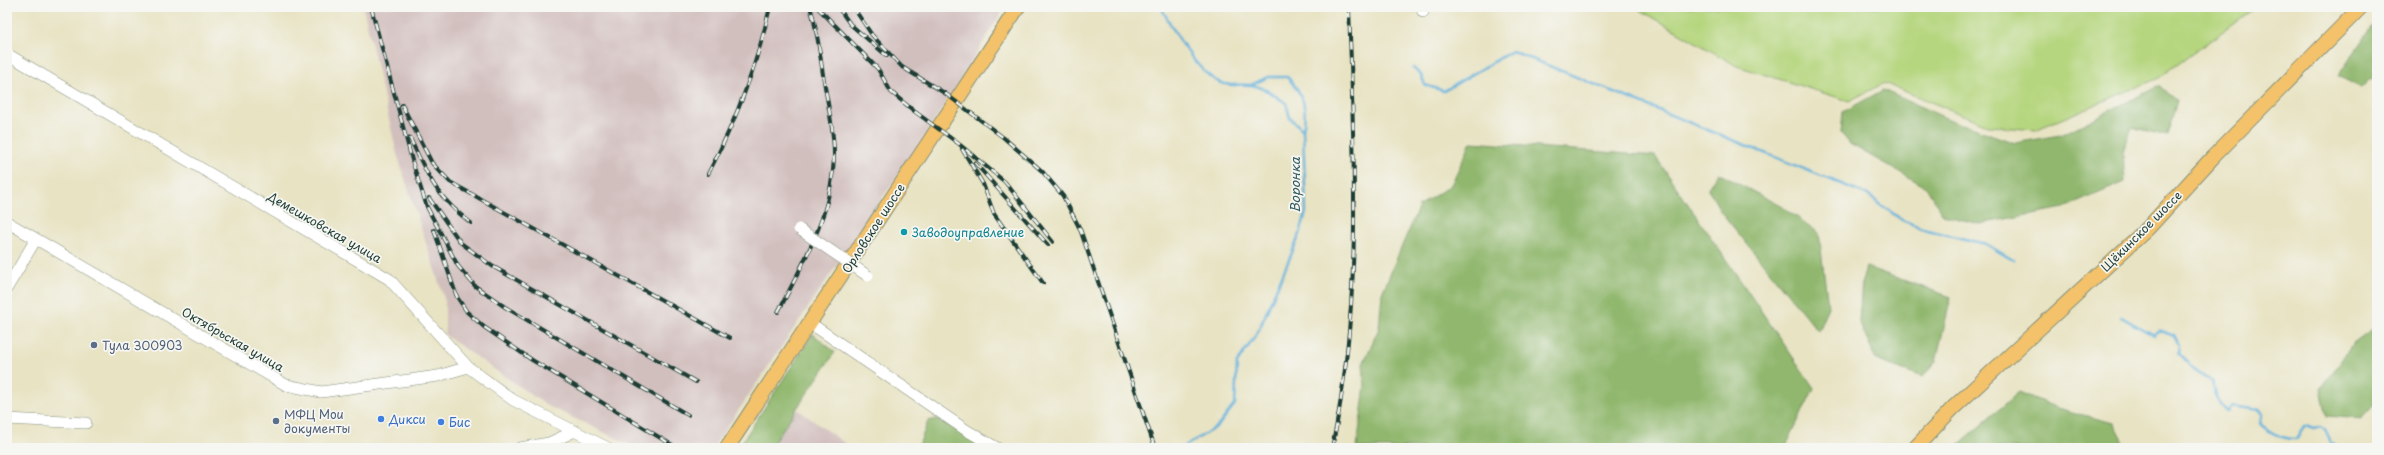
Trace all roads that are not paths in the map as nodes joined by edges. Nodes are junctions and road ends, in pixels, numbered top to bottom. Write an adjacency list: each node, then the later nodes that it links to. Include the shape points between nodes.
1 (1018, 7): 9 (main road, Орловское шоссе)
2 (2360, 7): 18 (main road, Щёкинское шоссе, via 2213,156 2148,228 1953,408)
3 (7, 54): 10 (street, Демешковская улица, via 389,279)
4 (7, 222): 6 (street, Октябрьская улица)
5 (799, 229): 7 (street, bridge)
6 (36, 239): 8 (street); 10 (street, Октябрьская улица, via 286,385 321,392 438,376)
7 (868, 276)
8 (7, 288)
9 (810, 324): 16 (main road, Орловское шоссе); 17 (street, via 966,430)
10 (468, 367): 13 (street, Демешковская улица, via 513,400)
11 (7, 419): 12 (street)
12 (86, 423)
13 (575, 432): 14 (street, via 549,443); 15 (street, Демешковская улица)
14 (520, 448)
15 (608, 448)
16 (727, 448)
17 (997, 448)
18 (1914, 448)

